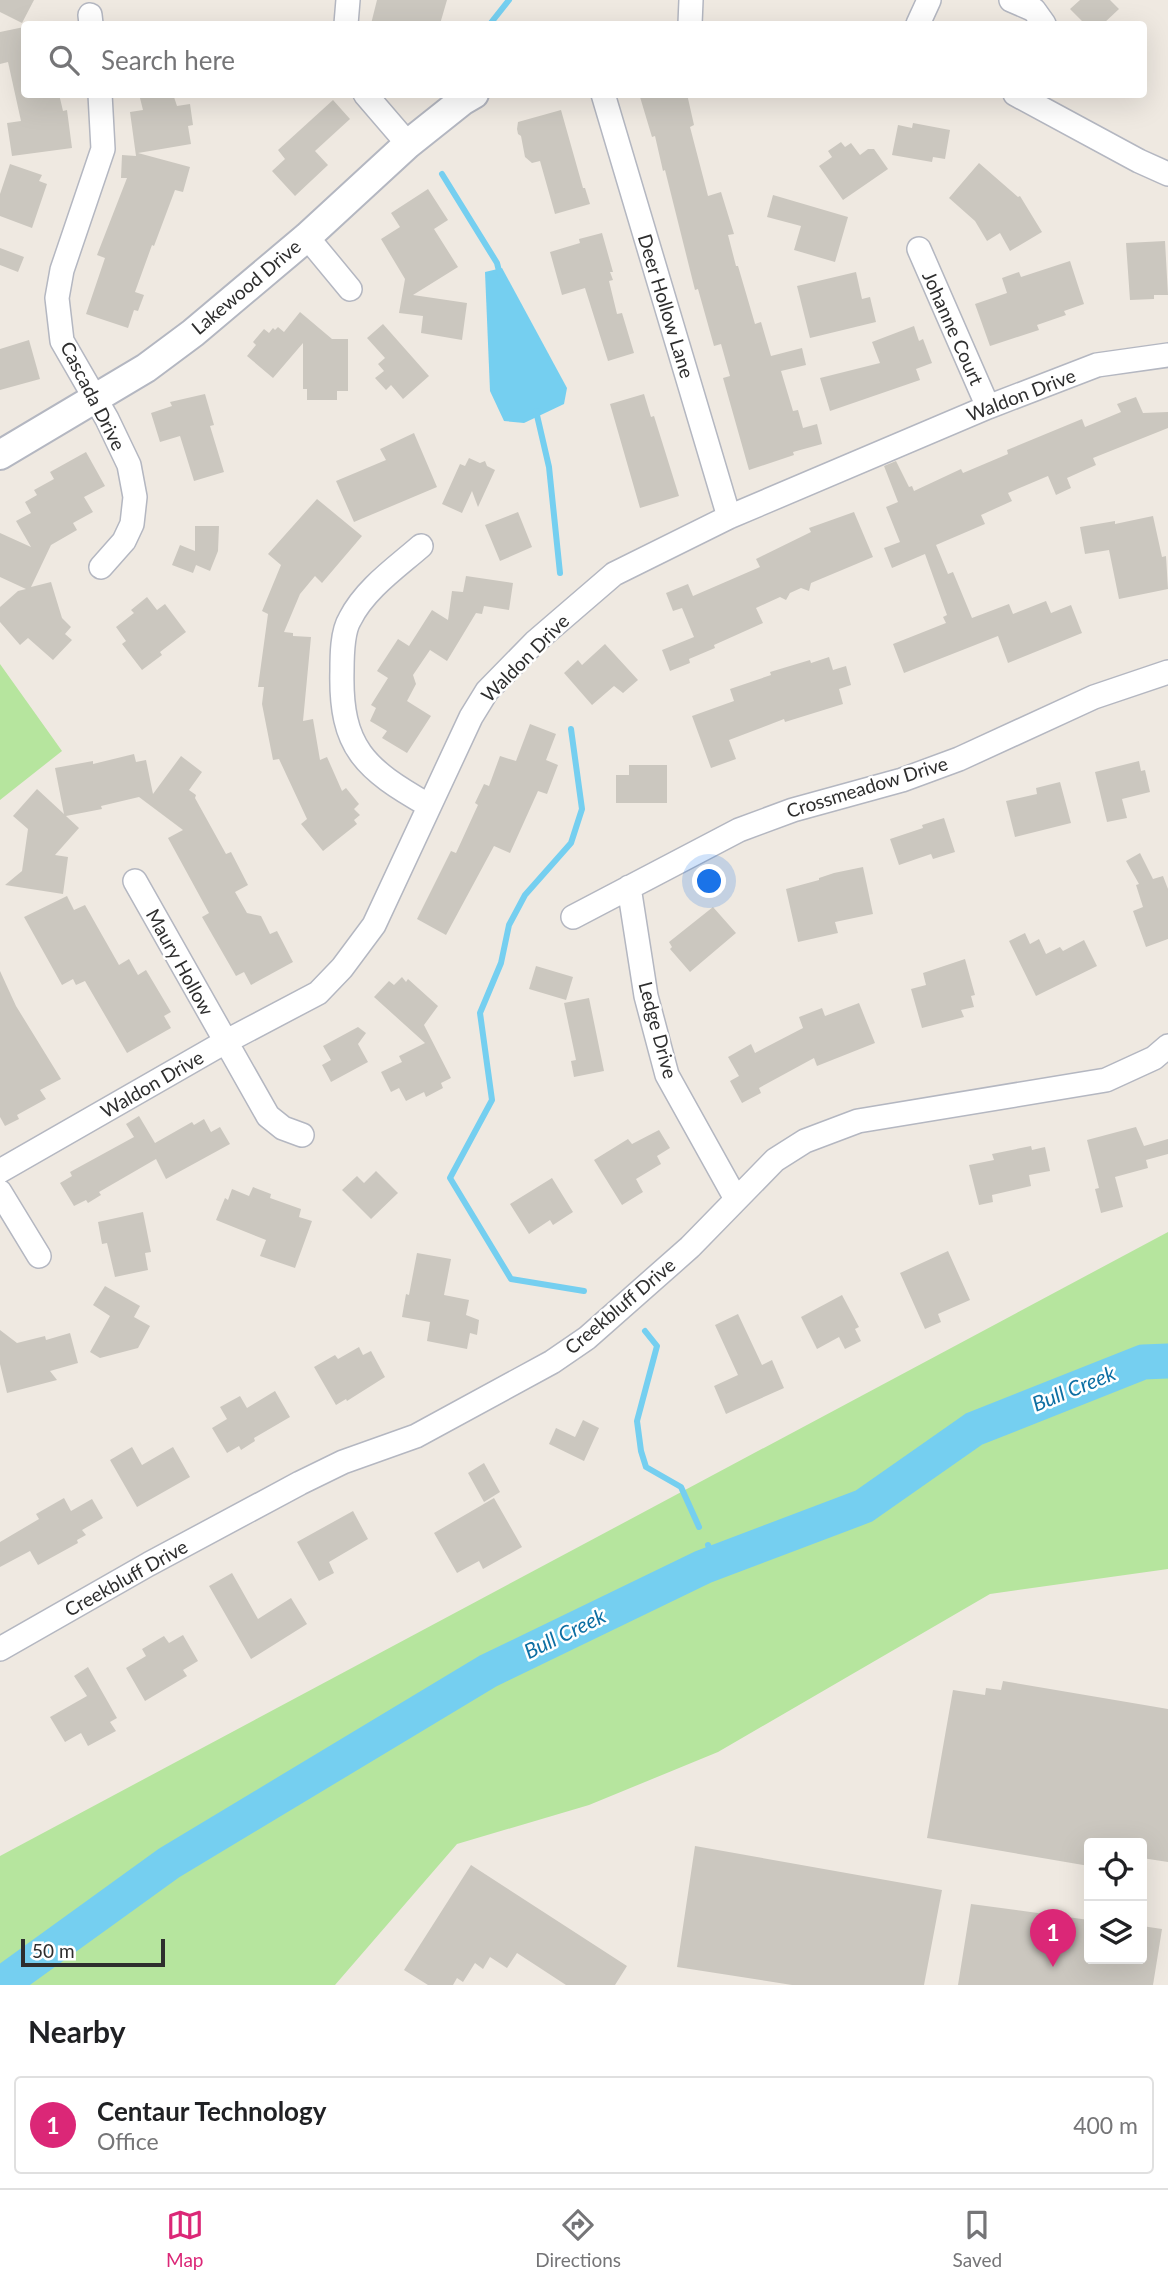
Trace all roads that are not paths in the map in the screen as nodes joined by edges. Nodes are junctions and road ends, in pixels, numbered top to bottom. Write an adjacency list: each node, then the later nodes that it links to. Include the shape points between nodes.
1 (348, 0): 5 (street)
2 (691, 0): 6 (street)
3 (929, 0): 7 (street)
4 (1011, 0): 8 (street, via 1034,10)
5 (346, 21)
6 (690, 21)
7 (919, 21)
8 (1043, 21)
9 (100, 98): 20 (street, Cascada Drive, via 103,149 57,298 62,341)
10 (368, 98): 14 (street)
11 (467, 98): 14 (street, Lakewood Drive)
12 (604, 98): 23 (street, Deer Hollow Lane)
13 (1027, 98): 15 (street)
14 (408, 144): 16 (street, Lakewood Drive)
15 (1168, 173)
16 (307, 237): 18 (street); 20 (street, Lakewood Drive, via 183,340)
17 (919, 249): 21 (street, Johanne Court)
18 (350, 289)
19 (1168, 355): 21 (street, Waldon Drive, via 1097,365)
20 (95, 398): 22 (street, Lakewood Drive); 25 (street, Cascada Drive, via 129,465 135,497 132,524 124,541)
21 (988, 407): 23 (street, Waldon Drive)
22 (0, 455)
23 (729, 517): 27 (street, Waldon Drive, via 614,574 535,642 487,691)
24 (421, 547): 27 (street, via 386,576 348,620 341,698 347,729 363,758 388,782)
25 (101, 567)
26 (1168, 672): 29 (street, Crossmeadow Drive, via 1094,697 902,780 739,830)
27 (428, 805): 31 (street, Waldon Drive, via 374,925 342,968 318,993)
28 (135, 881): 31 (street, Maury Hollow)
29 (629, 887): 30 (street, Crossmeadow Drive); 36 (street, Ledge Drive, via 646,996 667,1075)
30 (573, 917)
31 (225, 1042): 33 (street, Maury Hollow, via 268,1116); 34 (street, Waldon Drive)
32 (1168, 1046): 36 (street, Creekbluff Drive, via 1154,1058 1107,1080 858,1121 829,1130 775,1160)
33 (302, 1135)
34 (0, 1171)
35 (0, 1192): 37 (street)
36 (736, 1199): 38 (street, Creekbluff Drive, via 690,1247 587,1338 552,1362 416,1436 300,1483)
37 (39, 1256)
38 (0, 1649)

